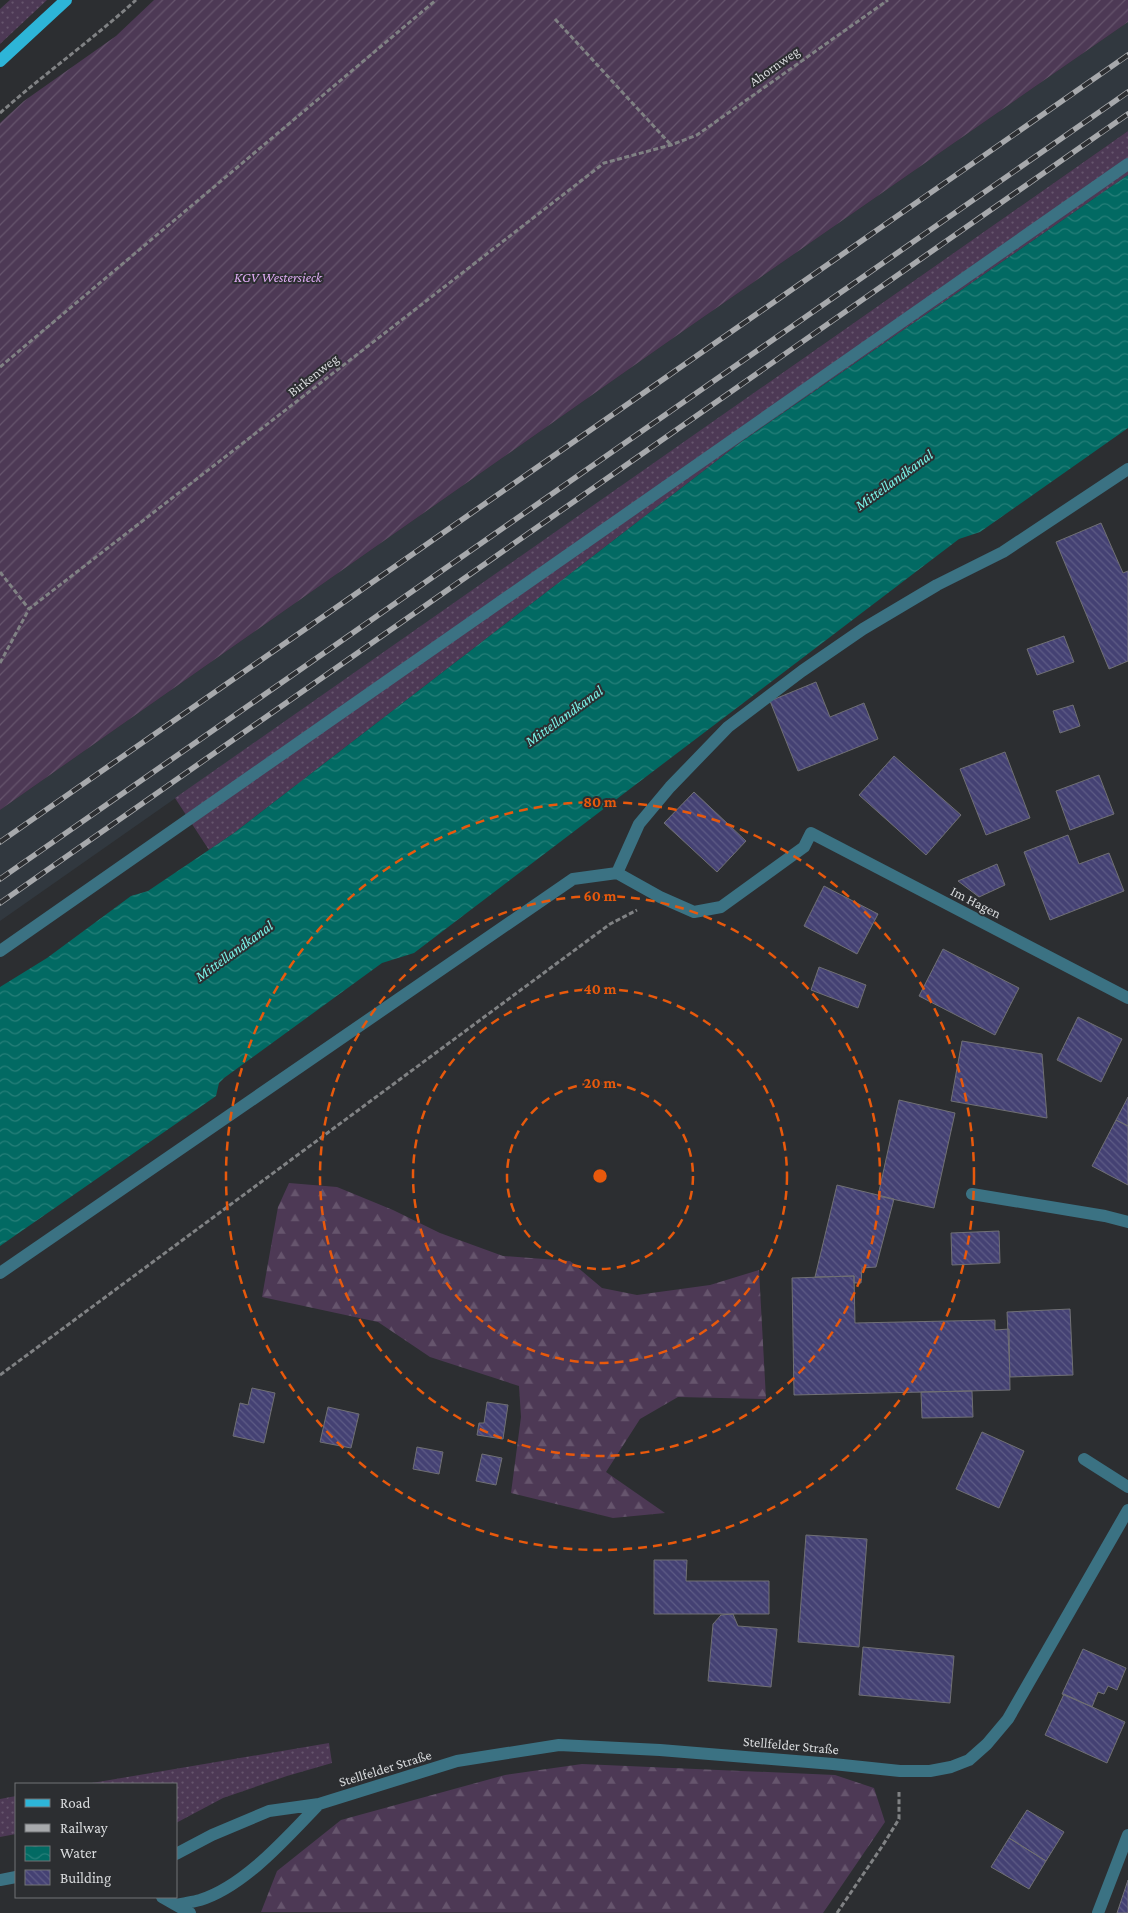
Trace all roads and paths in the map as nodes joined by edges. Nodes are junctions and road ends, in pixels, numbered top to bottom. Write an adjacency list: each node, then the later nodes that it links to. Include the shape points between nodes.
1 (66, 0): 6 (main road)
2 (136, 0): 7 (path)
3 (436, 0): 10 (path)
4 (888, 0): 8 (path, Ahornweg, via 697,135)
5 (555, 20): 8 (path)
6 (0, 61)
7 (0, 113)
8 (671, 145): 13 (path, Birkenweg, via 604,163)
9 (1128, 164): 17 (street)
10 (0, 367)
11 (1128, 469): 15 (street, via 1003,552 937,585 863,629 728,727 639,824)
12 (0, 572): 13 (path)
13 (29, 609): 14 (path, Birkenweg)
14 (0, 663)
15 (617, 873): 16 (street); 21 (street, via 573,879)
16 (660, 897): 18 (street, Im Hagen, via 694,912 722,907 804,847 810,833); 22 (path, via 610,924)
17 (0, 951)
18 (1128, 998)
19 (972, 1194): 20 (street)
20 (1128, 1222)
21 (0, 1273)
22 (0, 1375)
23 (1084, 1459): 24 (street)
24 (1128, 1486)
25 (1128, 1510): 26 (street, Stellfelder Straße, via 1008,1718 987,1744 969,1760 951,1768)
26 (900, 1771): 27 (street, Stellfelder Straße, via 688,1752 559,1745 456,1761); 35 (path, via 899,1819)
27 (319, 1804): 29 (street, Stellfelder Straße, via 269,1811); 33 (street, via 282,1843 236,1882 201,1900)
28 (1128, 1835): 36 (street)
29 (178, 1853)
30 (15, 1877): 31 (street)
31 (0, 1880)
32 (164, 1898): 33 (street)
33 (177, 1905): 34 (street)
34 (190, 1913)
35 (837, 1913)
36 (1098, 1913)

